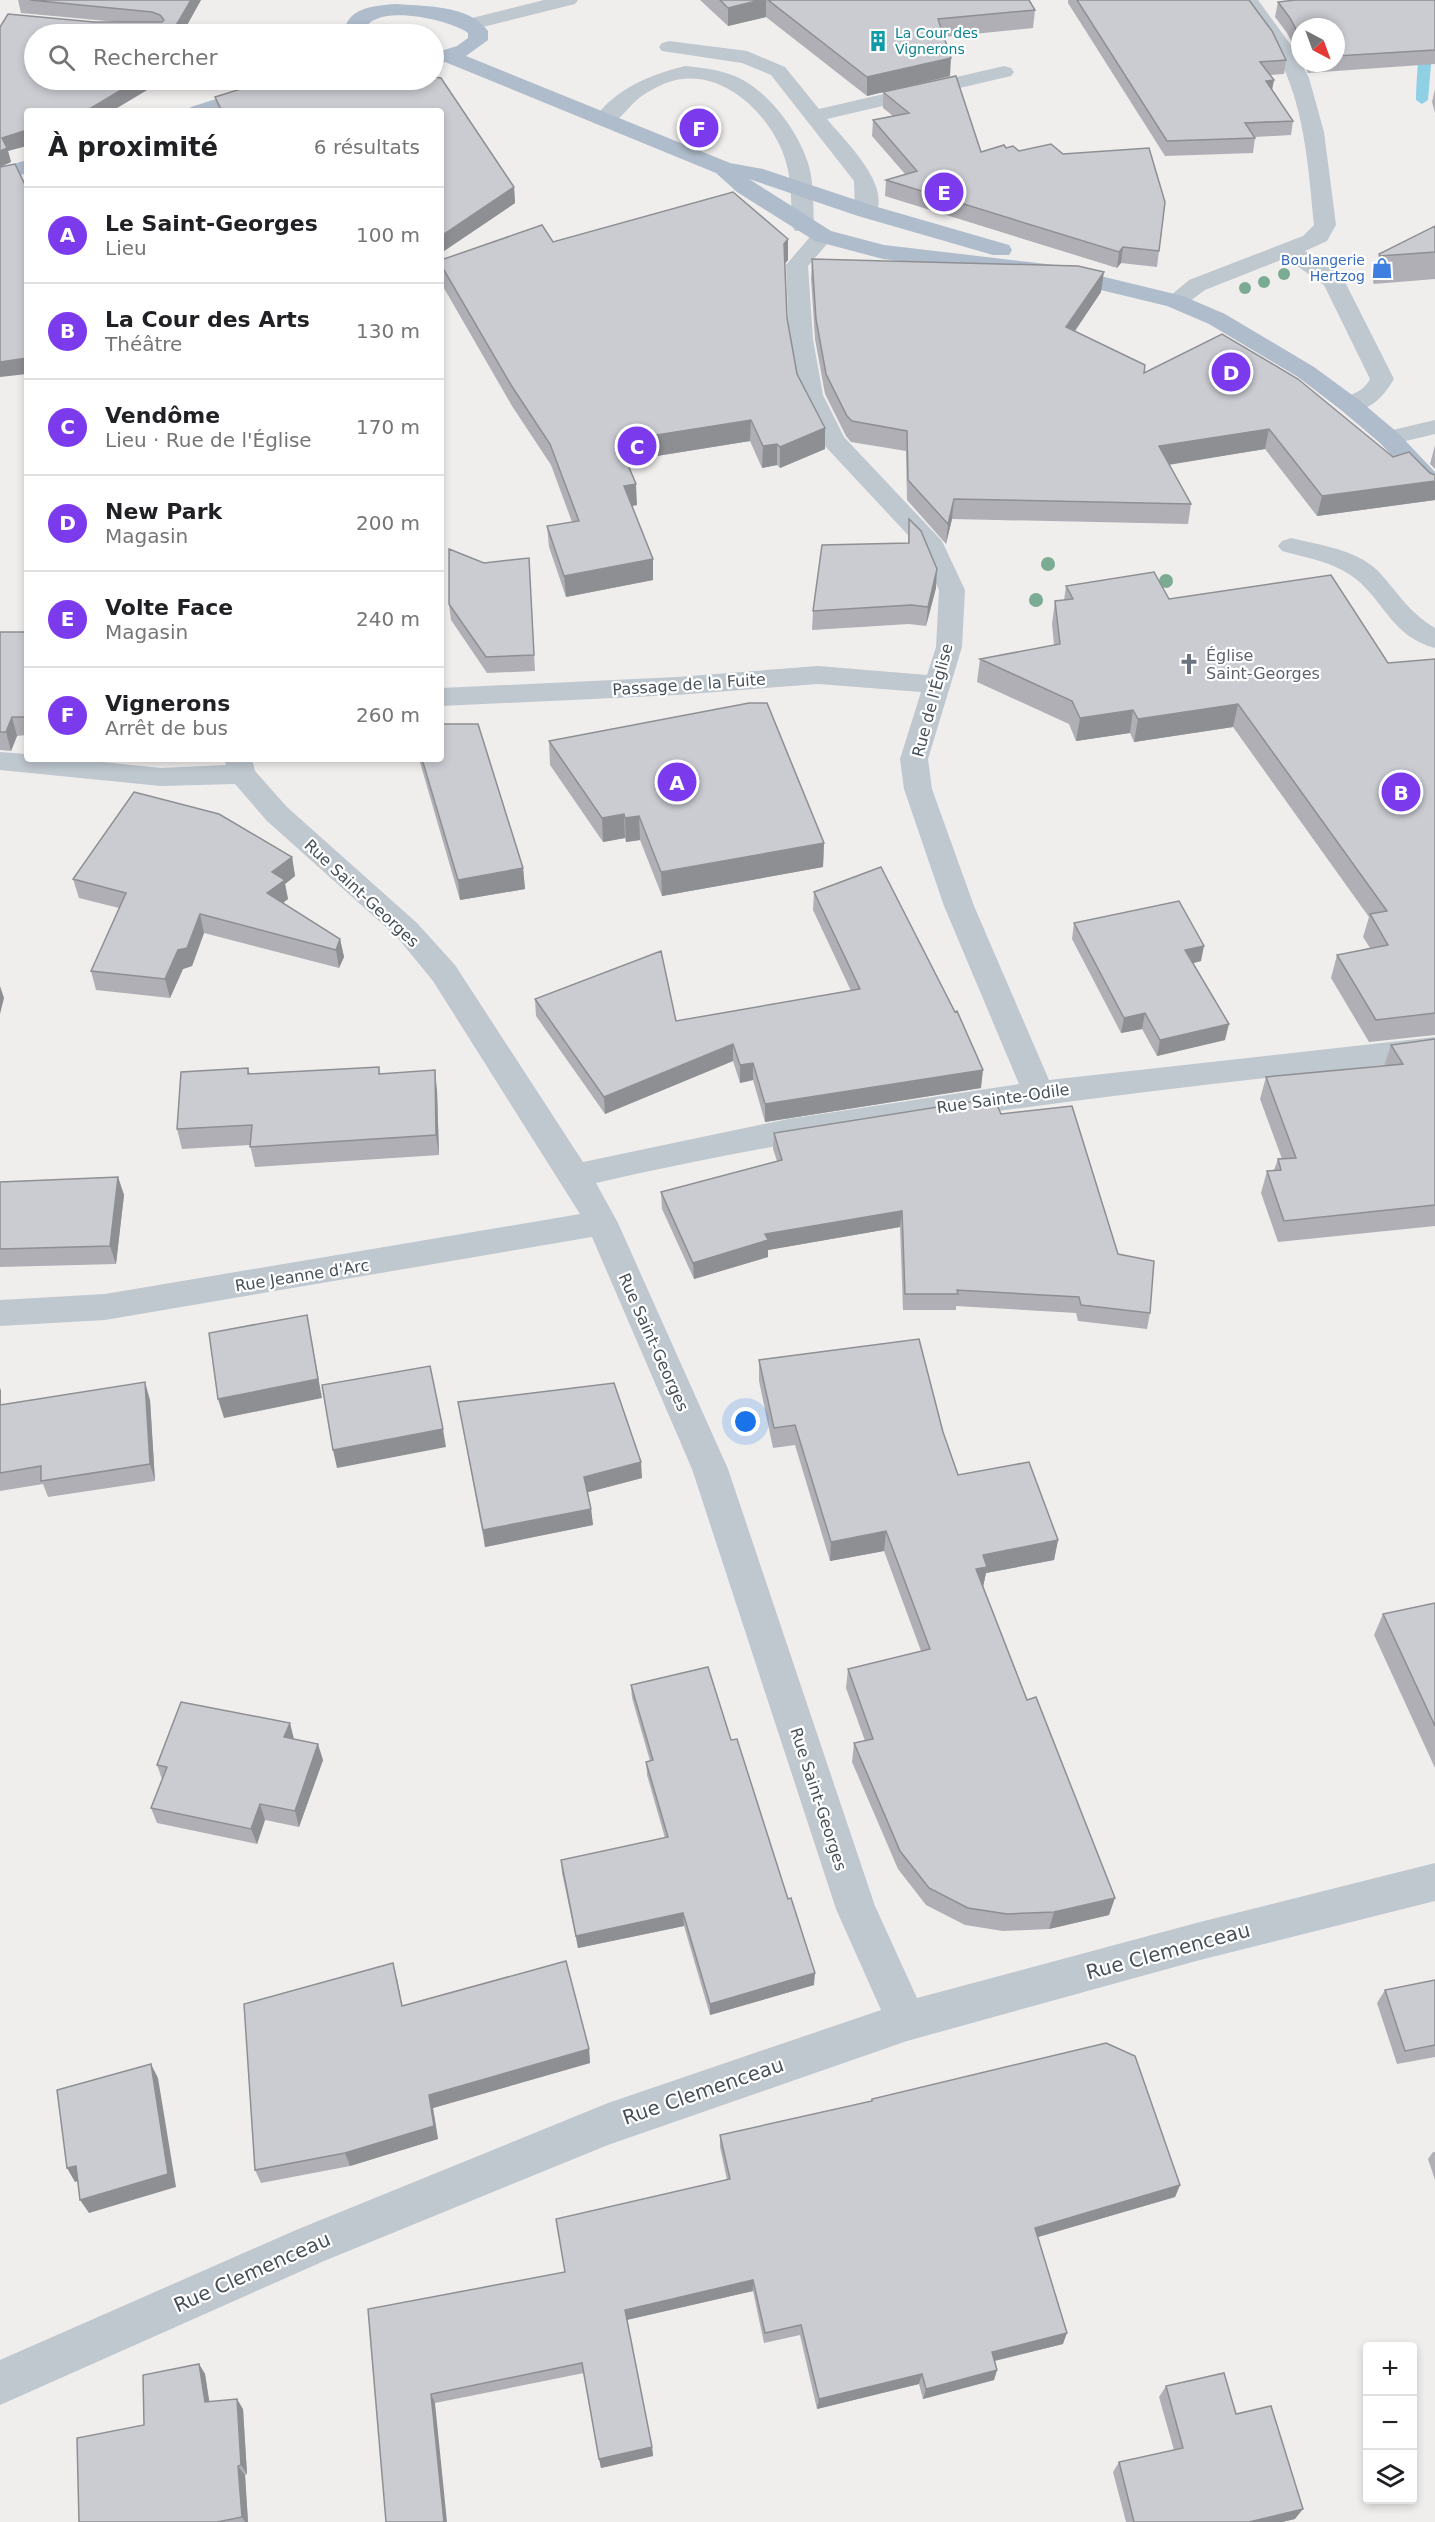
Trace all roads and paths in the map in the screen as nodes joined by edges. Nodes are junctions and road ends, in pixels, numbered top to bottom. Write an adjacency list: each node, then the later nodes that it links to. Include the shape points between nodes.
1 (568, 0): 5 (street)
2 (403, 1): 5 (main road, via 443,3 471,14); 6 (main road, via 370,12)
3 (1252, 5): 4 (street); 21 (street, via 1284,45 1303,86 1316,143 1325,225 1311,242)
4 (1280, 8)
5 (479, 22): 8 (main road, via 480,32 475,41)
6 (357, 24)
7 (669, 47): 13 (street, via 747,57 778,71)
8 (444, 56)
9 (444, 59): 14 (main road)
10 (1004, 72): 13 (street)
11 (264, 90): 12 (main road)
12 (207, 108)
13 (814, 116): 19 (street, via 865,180)
14 (605, 119): 16 (main road); 18 (street, via 621,100 656,77 693,71 724,77 754,94 780,129 796,159)
15 (24, 167): 17 (main road)
16 (724, 168): 18 (main road); 20 (main road, via 745,187)
17 (0, 175)
18 (800, 188): 19 (main road); 20 (street)
19 (867, 212): 22 (main road, via 1019,256)
20 (813, 231): 22 (main road, via 883,252); 30 (street, Rue de l'Église, via 797,265 801,339 811,395 833,440 933,546 952,590 948,647)
21 (1290, 251): 23 (street, via 1197,285); 24 (street, via 1334,281 1382,379 1373,395)
22 (1055, 272): 23 (main road)
23 (1175, 302): 24 (main road, via 1217,319 1306,372)
24 (1350, 405): 26 (main road)
25 (1435, 427): 26 (street)
26 (1389, 438): 27 (main road)
27 (1435, 487)
28 (1291, 546): 29 (street, via 1333,556 1366,574 1405,621)
29 (1435, 640)
30 (937, 685): 31 (street, Passage de la Fuite, via 818,675); 35 (street, Rue de l'Église, via 914,759 918,789 959,906)
31 (444, 697)
32 (0, 761): 33 (street, via 161,777)
33 (240, 766): 36 (street, Rue Saint-Georges, via 277,814 406,930 444,973)
34 (1435, 1048): 35 (street, Rue Sainte-Odile)
35 (1038, 1092): 36 (street, Rue Sainte-Odile, via 819,1123)
36 (575, 1176): 37 (street, Rue Saint-Georges)
37 (602, 1222): 38 (street, Rue Jeanne d'Arc, via 105,1307); 40 (street, Rue Saint-Georges, via 710,1468 856,1909)
38 (0, 1313)
39 (1435, 1882): 40 (street, Rue Clemenceau)
40 (907, 2021): 41 (street, Rue Clemenceau, via 608,2124 311,2245)
41 (0, 2383)

